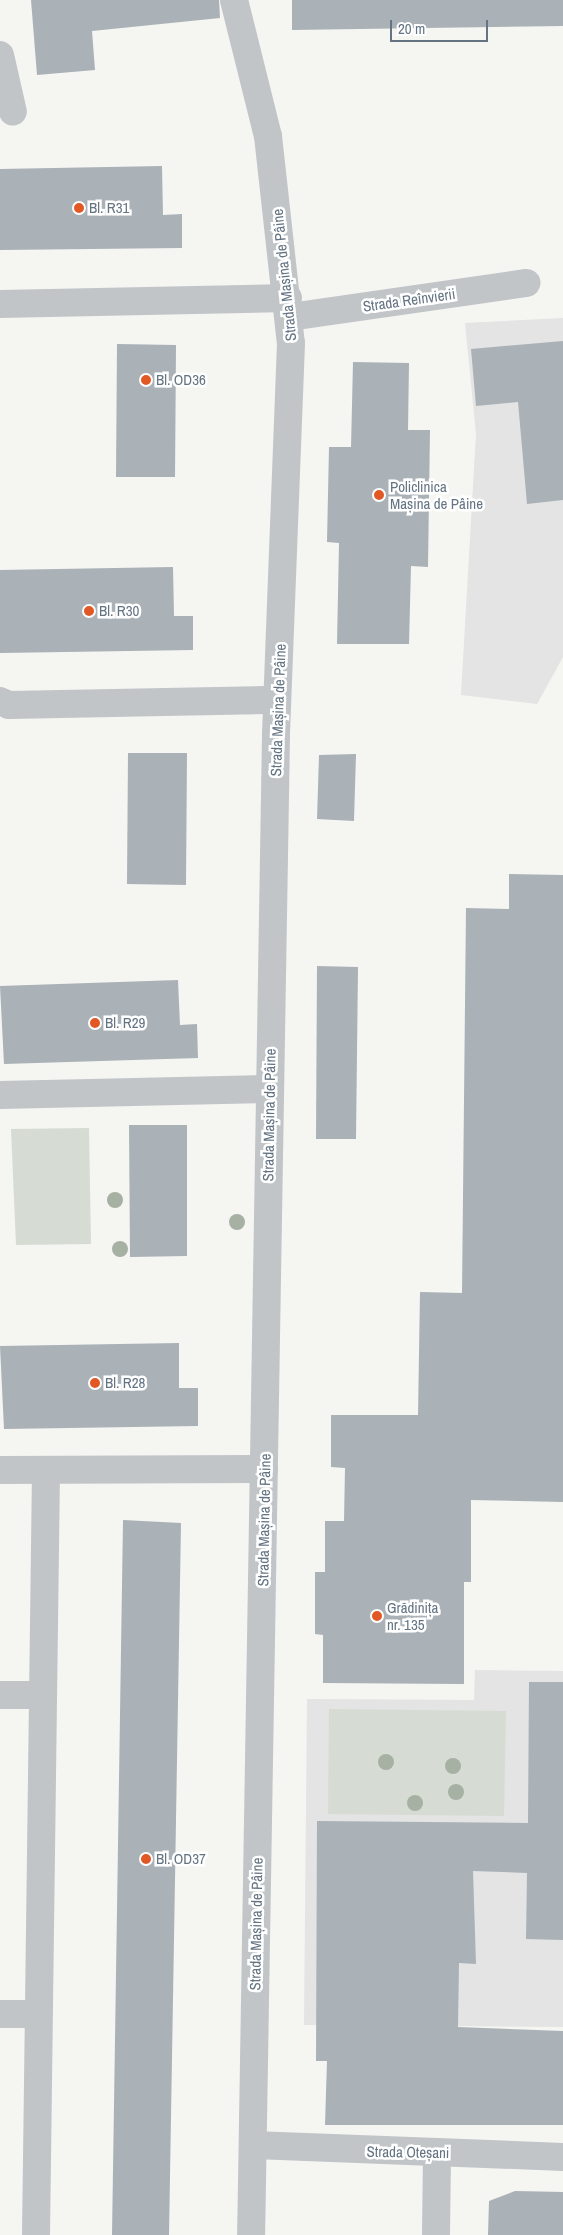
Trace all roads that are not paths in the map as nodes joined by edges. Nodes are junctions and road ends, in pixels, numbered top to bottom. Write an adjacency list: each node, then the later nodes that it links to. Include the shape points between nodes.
1 (234, 0): 6 (street, Strada Mașina de Pâine, via 267,130)
2 (0, 55): 3 (street)
3 (13, 112)
4 (527, 283): 6 (street, Strada Reînvierii)
5 (0, 304): 6 (street, Strada Reînvierii)
6 (289, 308): 7 (street, Strada Mașina de Pâine)
7 (277, 700): 8 (street, via 9,705); 9 (street, Strada Mașina de Pâine)
8 (0, 701)
9 (269, 1089): 10 (street); 11 (street, Strada Mașina de Pâine)
10 (0, 1095)
11 (264, 1469): 13 (street); 18 (street, Strada Mașina de Pâine)
12 (0, 1470): 13 (street)
13 (46, 1470): 15 (street)
14 (0, 1695): 15 (street)
15 (43, 1695): 17 (street)
16 (0, 2014): 17 (street)
17 (37, 2014): 21 (street)
18 (253, 2145): 19 (street, Strada Oteșani); 22 (street, Strada Mașina de Pâine)
19 (438, 2152): 20 (street, Strada Oteșani); 23 (street)
20 (563, 2157)
21 (36, 2235)
22 (251, 2235)
23 (436, 2235)

